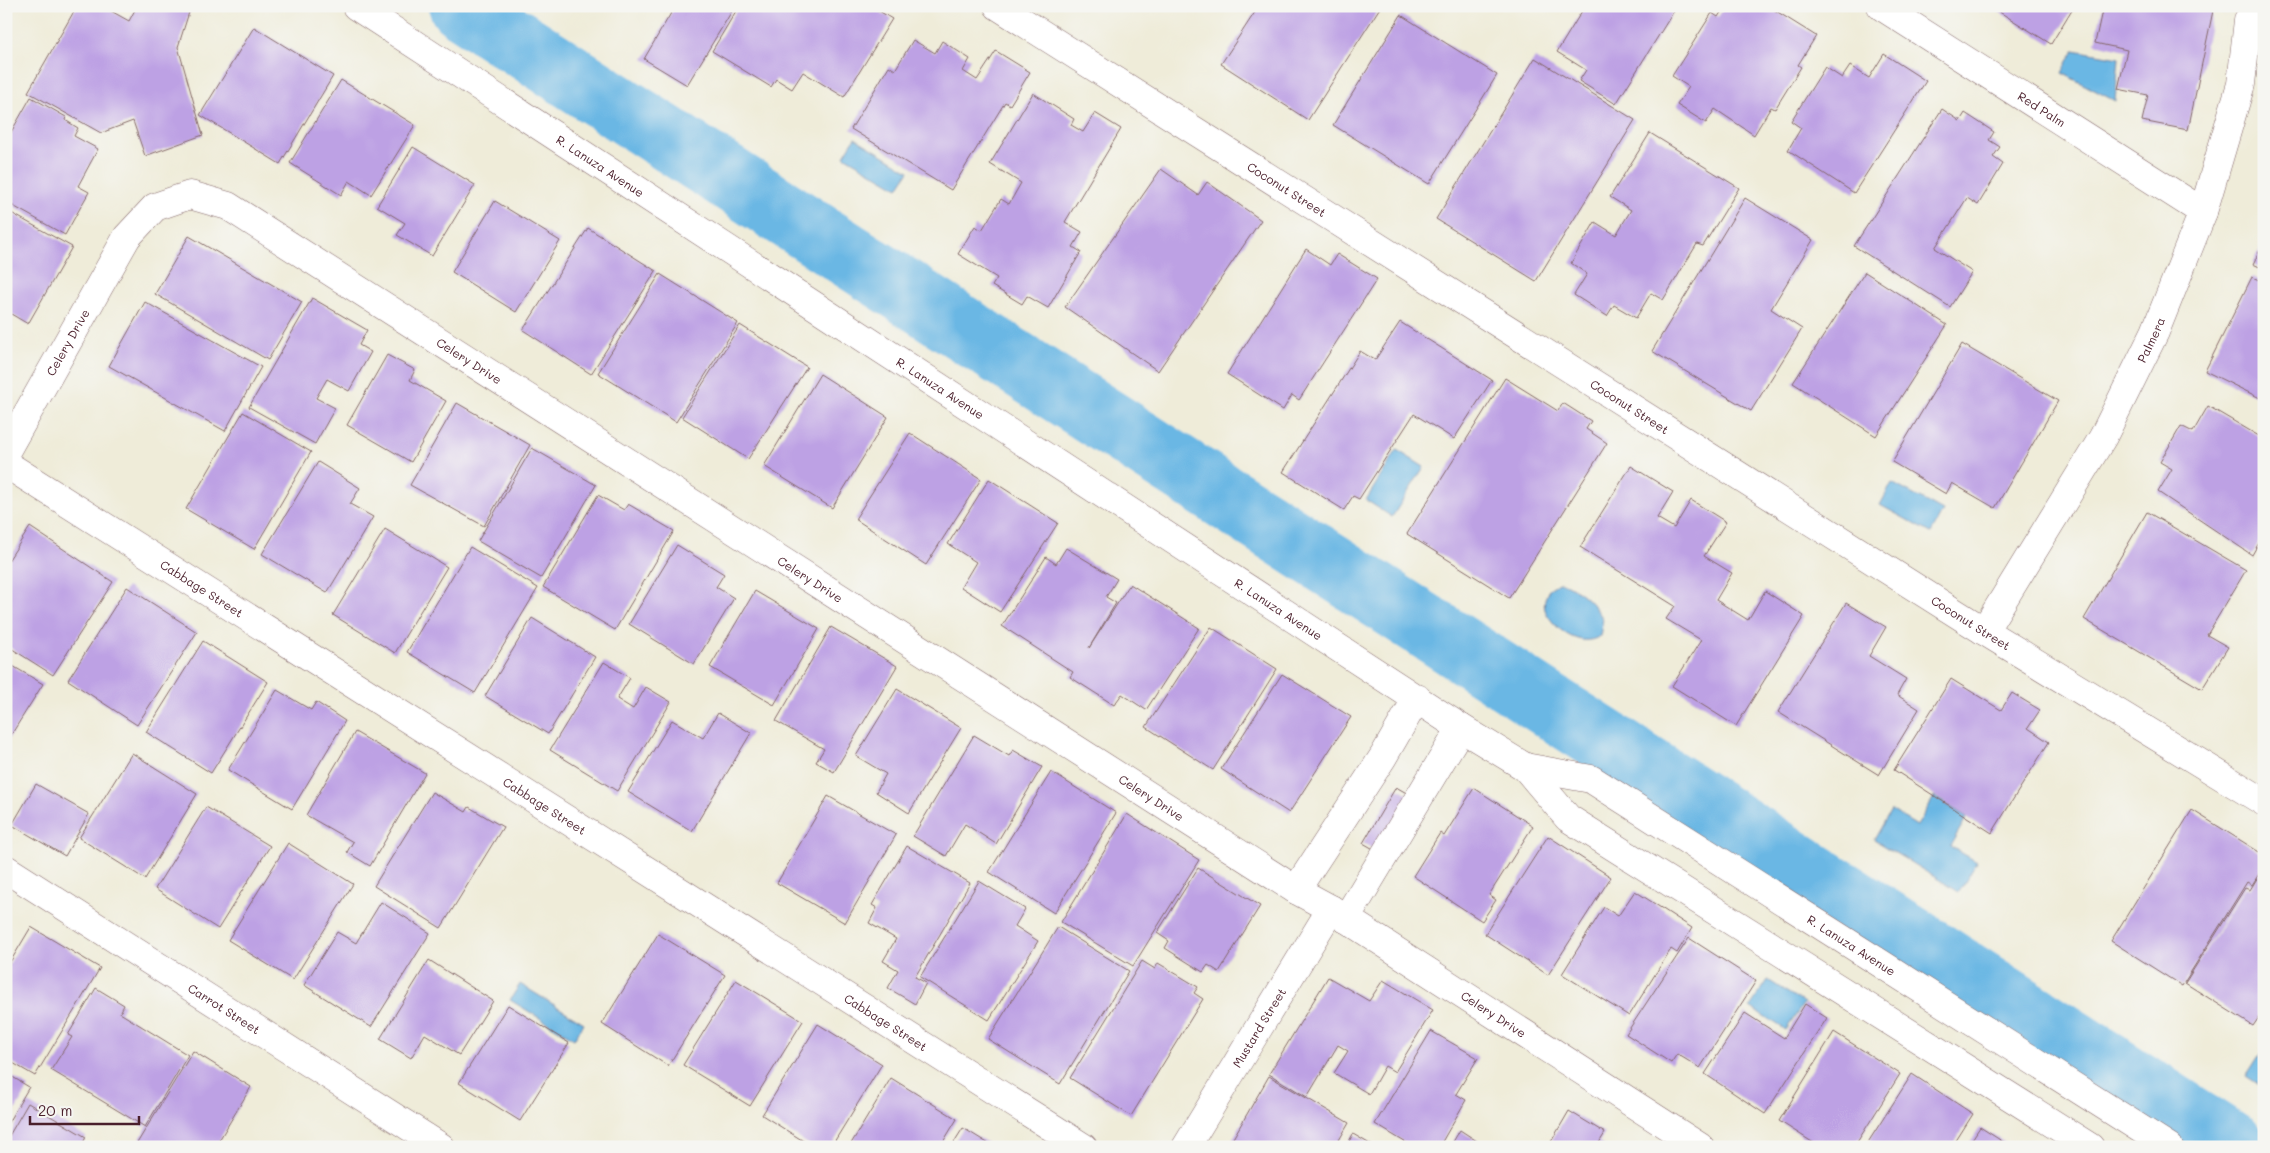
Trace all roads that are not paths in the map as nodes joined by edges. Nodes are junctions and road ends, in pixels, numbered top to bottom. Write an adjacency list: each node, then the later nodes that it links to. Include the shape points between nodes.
1 (356, 6): 9 (street, R. Lanuza Avenue)
2 (998, 6): 8 (street, Coconut Street)
3 (1881, 6): 5 (street, Red Palm)
4 (2254, 16): 5 (street, Palmera, via 2241,84)
5 (2203, 212): 8 (street, Palmera, via 2154,332 2103,437)
6 (6, 451): 14 (street, Celery Drive, via 127,236 155,207 190,195 228,206)
7 (6, 464): 17 (street, Cabbage Street)
8 (1984, 631): 12 (street, Coconut Street)
9 (1417, 698): 10 (street, R. Lanuza Avenue); 14 (street, via 1383,757)
10 (1461, 728): 11 (street, R. Lanuza Avenue); 15 (street, Mustard Street)
11 (1525, 767): 20 (street, R. Lanuza Avenue, via 1568,818); 21 (street, R. Lanuza Avenue, via 1590,779)
12 (2264, 802)
13 (6, 869): 16 (street, Carrot Street)
14 (1296, 890): 15 (street, Celery Drive)
15 (1339, 914): 18 (street, Mustard Street); 19 (street, Celery Drive)
16 (442, 1147)
17 (1082, 1147)
18 (1186, 1147)
19 (1700, 1147)
20 (2090, 1147)
21 (2169, 1147)

